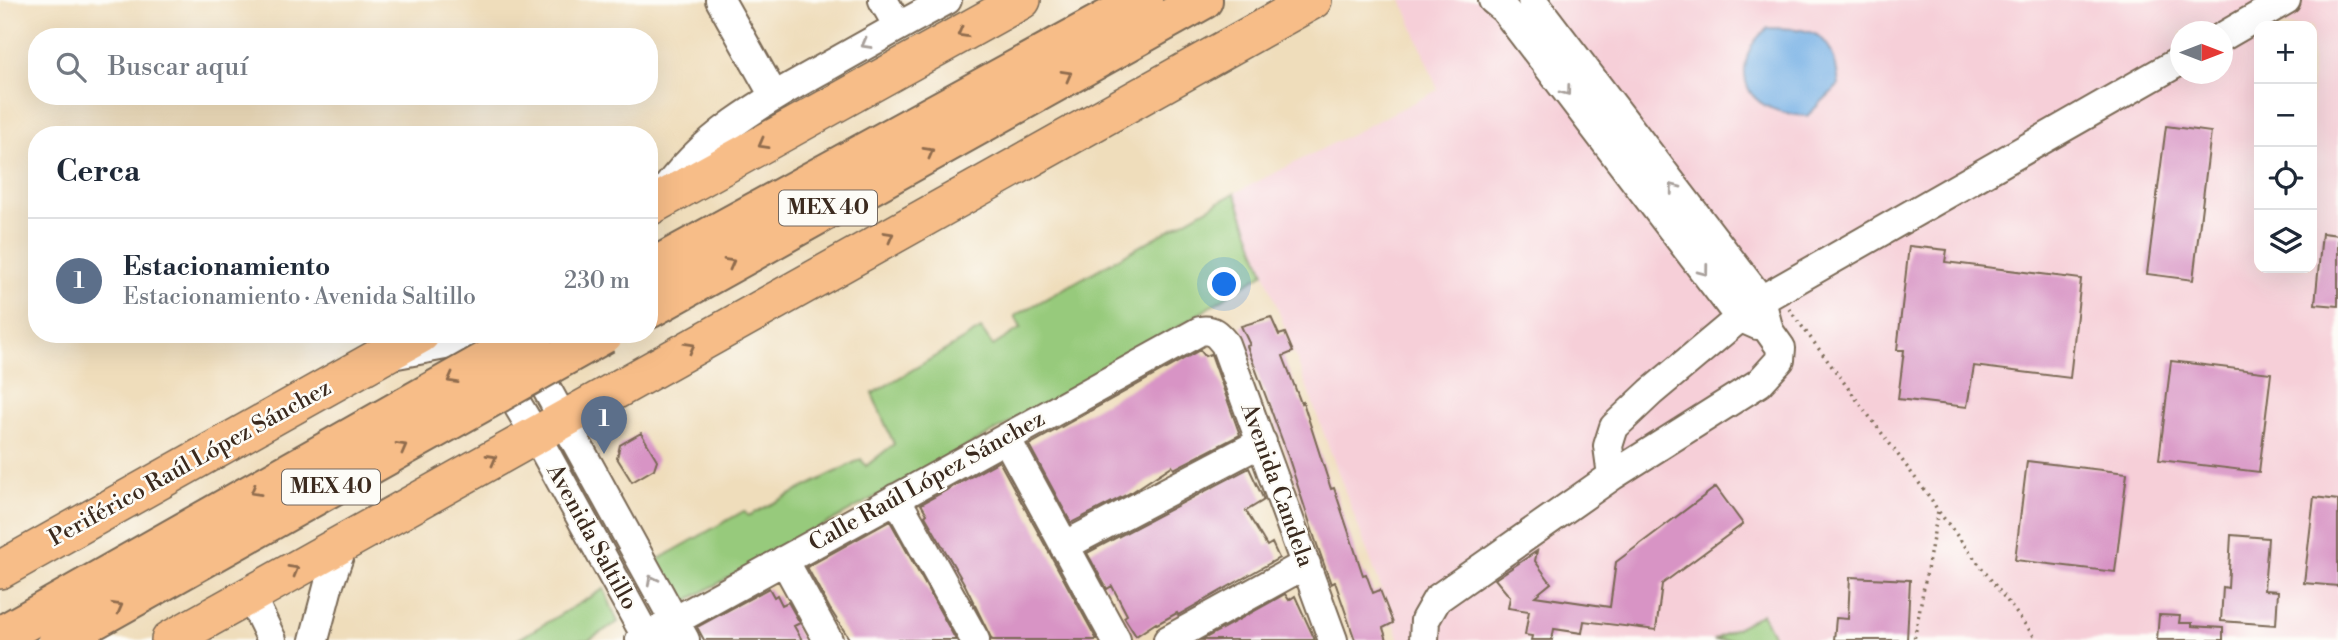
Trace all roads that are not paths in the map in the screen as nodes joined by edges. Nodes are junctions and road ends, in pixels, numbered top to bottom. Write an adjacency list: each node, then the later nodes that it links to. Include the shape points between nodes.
1 (720, 0): 16 (street)
2 (883, 0): 11 (street)
3 (947, 0): 11 (street)
4 (1022, 0): 18 (main road, one-way to 18)
5 (1143, 0): 15 (highway, MEX 40)
6 (1203, 0): 15 (highway, MEX 40, one-way to 6)
7 (1313, 0): 29 (main road, one-way to 7)
8 (1493, 0): 13 (street)
9 (1532, 0): 13 (street)
10 (2286, 0): 12 (street)
11 (898, 26): 16 (street, one-way to 16)
12 (2233, 31)
13 (1546, 43): 20 (street)
14 (2170, 67): 20 (street)
15 (1003, 93): 19 (highway, MEX 40); 21 (highway, MEX 40, one-way to 15)
16 (774, 96): 17 (street, via 694,155)
17 (658, 198)
18 (658, 202)
19 (658, 266)
20 (1759, 303): 32 (street, via 1614,428 1608,446); 32 (street, via 1781,348 1780,360 1759,383)
21 (658, 304)
22 (1216, 333): 30 (street, Calle Raúl López Sánchez, via 1200,331); 31 (street, Avenida Candela, via 1225,344)
23 (406, 343): 28 (main road, Periférico Raúl López Sánchez)
24 (456, 343): 28 (street, Periférico Raúl López Sánchez)
25 (496, 343): 29 (street, Periférico Raúl López Sánchez, via 494,365)
26 (518, 343): 41 (highway, MEX 40, one-way to 41, bridge)
27 (588, 343): 43 (highway, MEX 40, one-way to 27, bridge)
28 (381, 357): 38 (main road, Periférico Raúl López Sánchez)
29 (550, 426): 34 (main road, one-way to 29); 40 (street, Avenida Saltillo, one-way to 29); 42 (street, Avenida Saltillo)
30 (1006, 438): 33 (street, Calle Raúl López Sánchez); 35 (street)
31 (1262, 442): 35 (street); 37 (street, Avenida Candela)
32 (1612, 476): 52 (street, via 1437,598 1425,620)
33 (896, 498): 36 (street, Calle Raúl López Sánchez); 48 (street)
34 (344, 541): 39 (main road, one-way to 34); 46 (street)
35 (1065, 546): 49 (street)
36 (784, 560): 40 (street, Calle Raúl López Sánchez); 47 (street)
37 (1306, 564): 50 (street); 51 (street, Avenida Candela)
38 (0, 570)
39 (250, 595): 44 (main road); 45 (street)
40 (679, 631): 42 (street, Calle Raúl López Sánchez)
41 (0, 636)
42 (645, 639)
43 (58, 640)
44 (170, 640)
45 (272, 640)
46 (314, 640)
47 (828, 640)
48 (975, 640)
49 (1116, 640)
50 (1168, 640)
51 (1333, 640)
52 (1424, 640)

